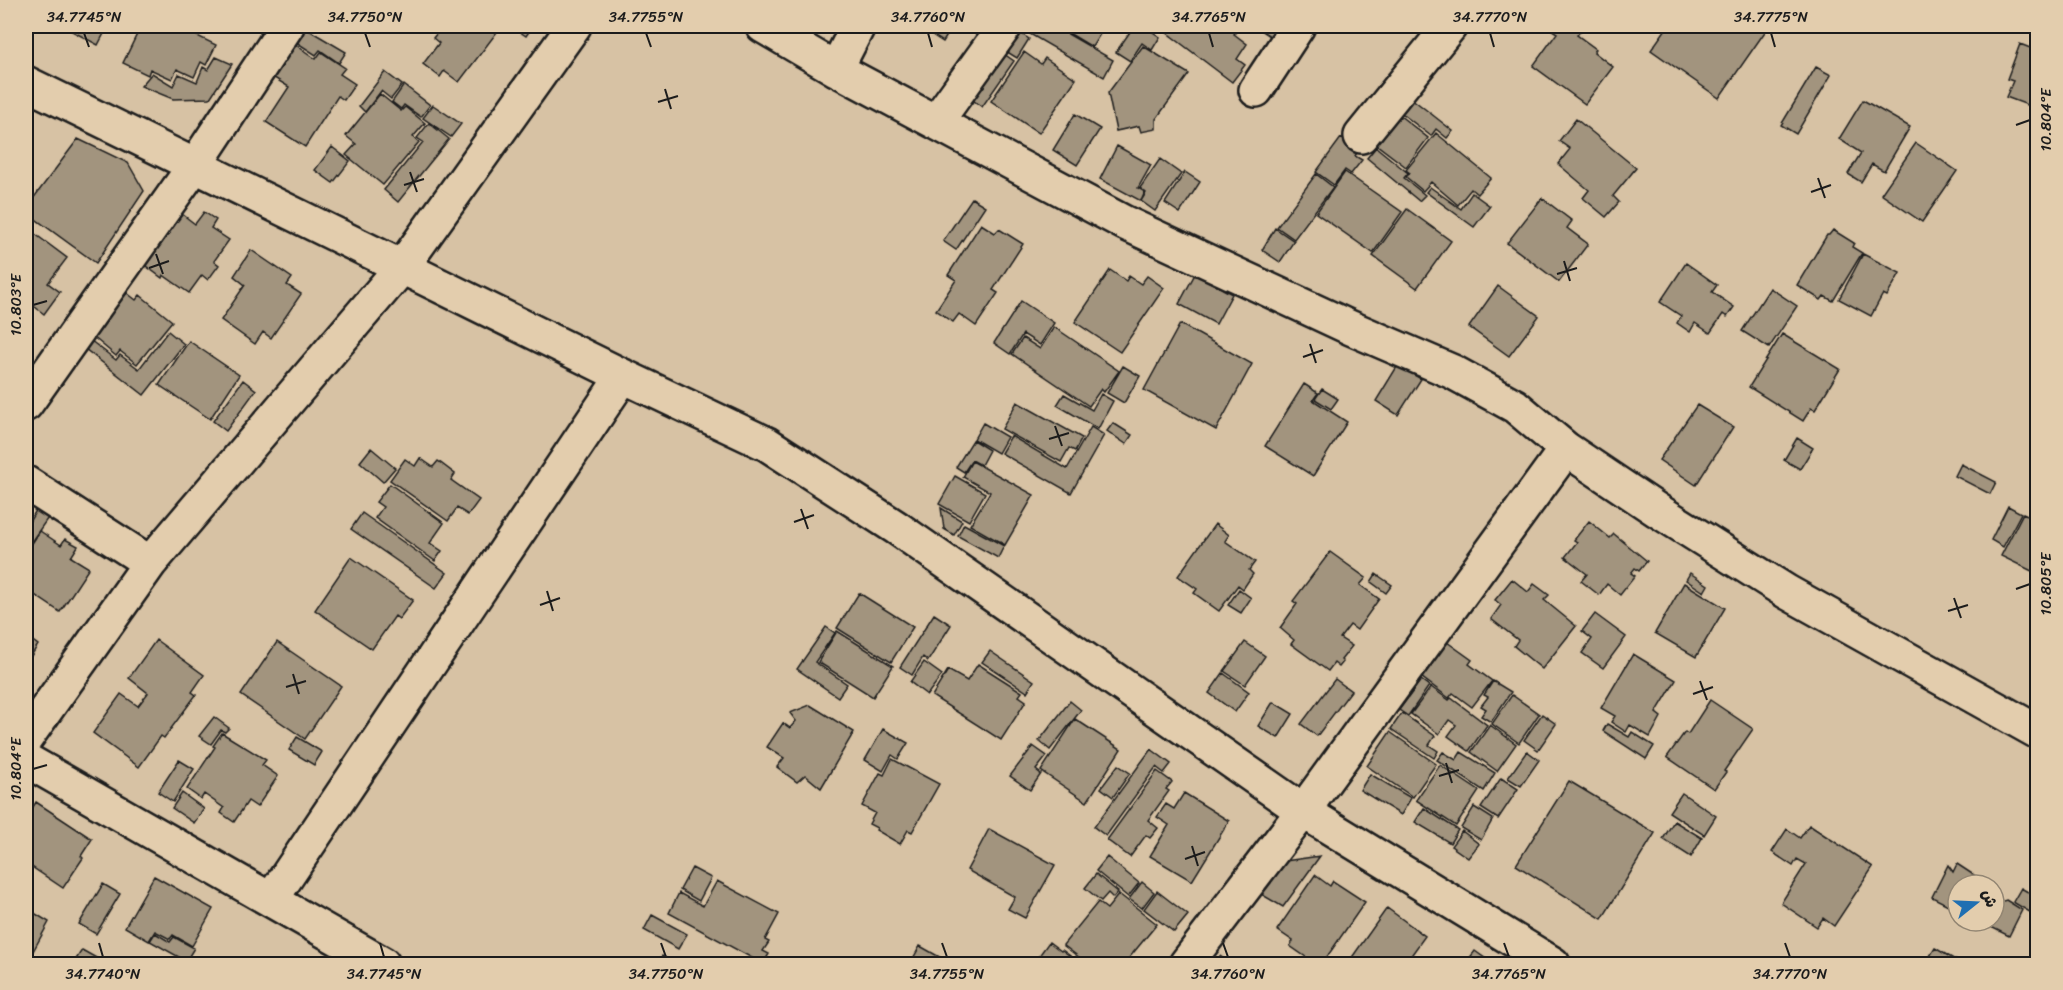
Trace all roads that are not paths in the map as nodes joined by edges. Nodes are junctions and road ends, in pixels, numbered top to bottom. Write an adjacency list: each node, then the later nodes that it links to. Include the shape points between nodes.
1 (287, 26): 13 (street)
2 (574, 26): 14 (street)
3 (763, 26): 8 (street)
4 (858, 26): 8 (street)
5 (1005, 26): 11 (street)
6 (1298, 26): 10 (street)
7 (1450, 26): 12 (street)
8 (836, 69): 11 (street)
9 (26, 83): 13 (street)
10 (1256, 90)
11 (936, 122): 17 (street, via 1125,224 1453,372 1515,406)
12 (1361, 136)
13 (195, 165): 14 (street); 16 (street)
14 (402, 267): 15 (street); 19 (street)
15 (622, 376): 23 (street, via 766,444 887,521); 24 (street)
16 (26, 404)
17 (1566, 449): 20 (street, via 1787,592); 23 (street)
18 (26, 483): 19 (street)
19 (150, 563): 21 (street)
20 (2037, 732)
21 (26, 738)
22 (26, 760): 24 (street)
23 (1303, 811): 26 (street); 27 (street)
24 (271, 900): 25 (street)
25 (383, 964)
26 (1186, 964)
27 (1552, 964)

